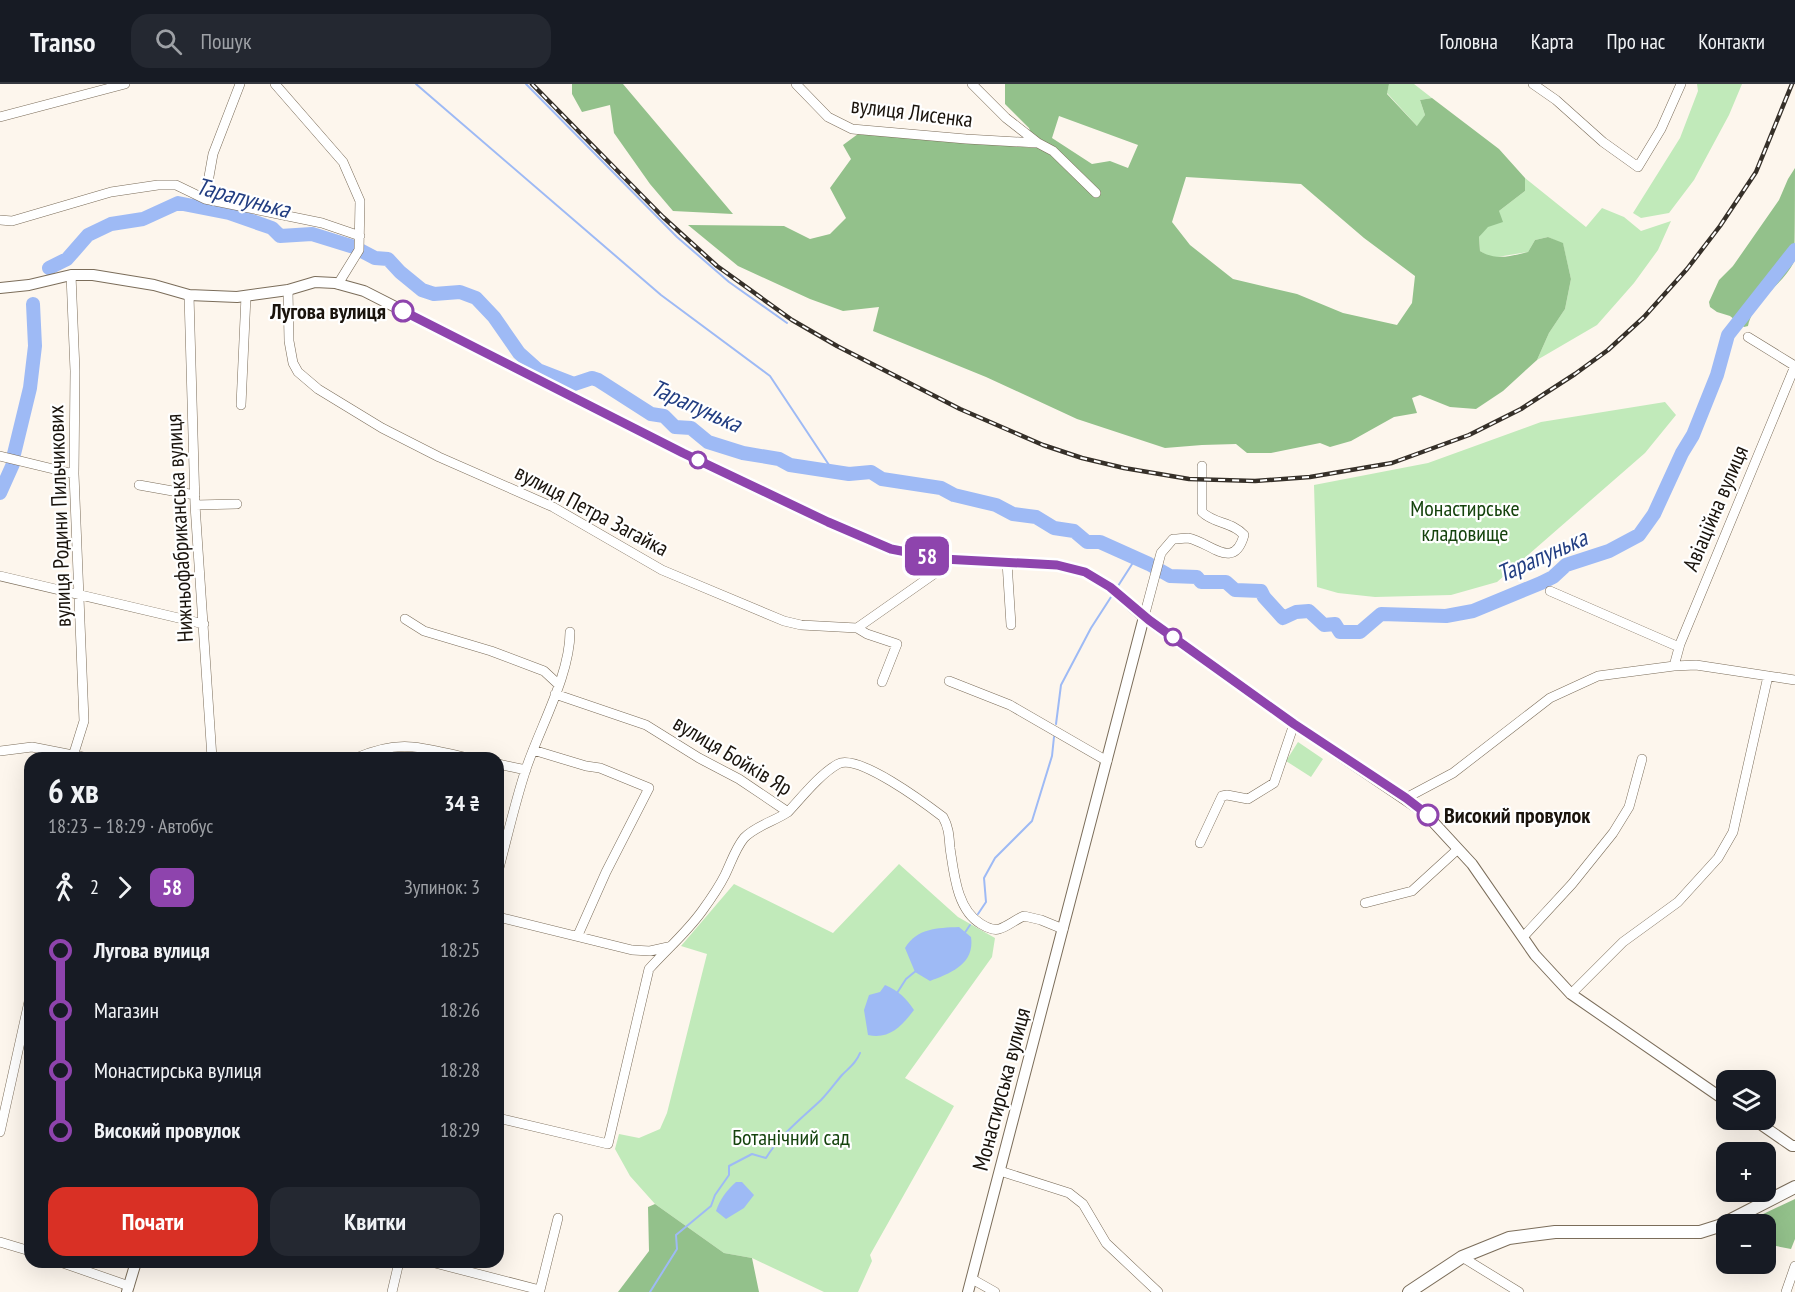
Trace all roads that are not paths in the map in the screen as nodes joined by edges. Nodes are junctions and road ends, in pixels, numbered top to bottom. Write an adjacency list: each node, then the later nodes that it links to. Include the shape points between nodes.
1 (124, 84): 8 (street)
2 (240, 84): 11 (street, via 213,154)
3 (275, 84): 13 (street, via 343,162 360,201)
4 (796, 84): 9 (street, вулиця Лисенка, via 828,117 852,129)
5 (972, 84): 9 (street)
6 (1533, 84): 7 (street, via 1638,168)
7 (1681, 84)
8 (0, 117)
9 (1038, 143): 10 (street, via 1053,151)
10 (1096, 193)
11 (205, 199): 12 (street, via 176,186 158,185 111,192 12,221); 13 (street, via 322,223)
12 (0, 220)
13 (360, 236): 15 (street, via 359,250)
14 (71, 275): 16 (street); 18 (street, via 116,278); 25 (street, вулиця Родини Пильчикових)
15 (338, 284): 17 (street, via 315,282); 30 (street, via 364,291 828,522 891,549)
16 (1, 290)
17 (288, 290): 19 (street); 39 (street, вулиця Петра Загайка, via 289,341 298,372 318,389 382,428 553,507 662,570 784,621)
18 (189, 296): 19 (street); 27 (street, Нижньофабриканська вулиця)
19 (246, 296): 22 (street)
20 (1748, 337): 21 (street)
21 (1795, 366): 41 (street, Авіаційна вулиця)
22 (242, 405)
23 (0, 456): 25 (street)
24 (1202, 466): 35 (street, via 1202,512 1241,532 1242,543 1232,554 1189,538 1173,539 1161,553)
25 (74, 474): 34 (street, вулиця Родини Пильчикових)
26 (139, 485): 27 (street)
27 (195, 495): 29 (street, Нижньофабриканська вулиця)
28 (237, 504): 29 (street)
29 (195, 505): 37 (street, Нижньофабриканська вулиця)
30 (943, 559): 31 (street); 39 (street, via 934,574)
31 (1007, 562): 35 (street, via 1057,565 1085,572 1110,587); 38 (street)
32 (0, 576): 34 (street)
33 (1550, 591): 41 (street)
34 (80, 594): 37 (street); 53 (street, вулиця Родини Пильчикових, via 84,722)
35 (1144, 617): 49 (street); 58 (street, Монастирська вулиця)
36 (405, 618): 47 (street, via 424,631 544,671)
37 (204, 624): 54 (street, Нижньофабриканська вулиця)
38 (1011, 625)
39 (857, 628): 46 (street, via 897,644)
40 (570, 632): 47 (street, via 570,647)
41 (1679, 647): 42 (street, Авіаційна вулиця)
42 (1674, 666): 43 (street, via 1696,665); 61 (street, via 1598,676 1550,698 1453,773)
43 (1768, 676): 44 (street); 72 (street, via 1733,832 1718,858 1678,902 1623,942)
44 (1795, 680)
45 (950, 681): 58 (street, via 1010,705)
46 (882, 682)
47 (558, 684): 48 (street)
48 (555, 694): 50 (street); 62 (street, вулиця Бойків Яр, via 646,725 739,778)
49 (1294, 724): 61 (street); 63 (street, via 1274,783 1248,799 1222,796)
50 (533, 750): 60 (street); 69 (street, via 600,768 649,788)
51 (0, 751): 52 (street, via 32,747)
52 (67, 752)
53 (74, 752)
54 (212, 752)
55 (370, 752): 56 (street, via 403,745)
56 (438, 752)
57 (1642, 759): 70 (street, via 1629,807 1613,833)
58 (1107, 761): 68 (street, Монастирська вулиця)
59 (504, 765): 60 (street)
60 (526, 770): 65 (street)
61 (1406, 798): 64 (street)
62 (788, 812): 68 (street, вулиця Бойків Яр, via 839,763 849,762 878,773 943,817 949,827 960,894 975,921 998,930 1024,916); 71 (street, via 744,838 703,910)
63 (1200, 843)
64 (1458, 849): 66 (street, via 1412,891); 70 (street)
65 (504, 850)
66 (1365, 903)
67 (504, 917): 69 (street)
68 (1063, 929): 79 (street, Монастирська вулиця)
69 (578, 935): 71 (street, via 632,950)
70 (1524, 936): 72 (street, via 1535,955)
71 (668, 947): 75 (street, via 649,969 608,1144)
72 (1571, 994): 74 (street)
73 (24, 1024): 77 (street)
74 (1716, 1094)
75 (504, 1119)
76 (1769, 1130): 78 (street)
77 (0, 1132)
78 (1795, 1146)
79 (1000, 1171): 90 (street, Монастирська вулиця); 95 (street, via 1069,1193 1083,1204 1106,1243)
80 (1795, 1187): 84 (main road, via 1700,1232 1555,1232 1509,1238)
81 (558, 1218): 89 (street, via 540,1290)
82 (0, 1242): 83 (street)
83 (24, 1249)
84 (1462, 1257): 96 (main road); 97 (street)
85 (1795, 1266): 98 (street)
86 (75, 1268): 91 (street)
87 (134, 1268): 91 (street)
88 (398, 1268): 92 (street)
89 (454, 1268)
90 (972, 1279): 93 (street, Монастирська вулиця); 94 (street)
91 (128, 1289)
92 (392, 1292)
93 (968, 1292)
94 (995, 1292)
95 (1158, 1292)
96 (1409, 1292)
97 (1519, 1292)
98 (1786, 1292)

